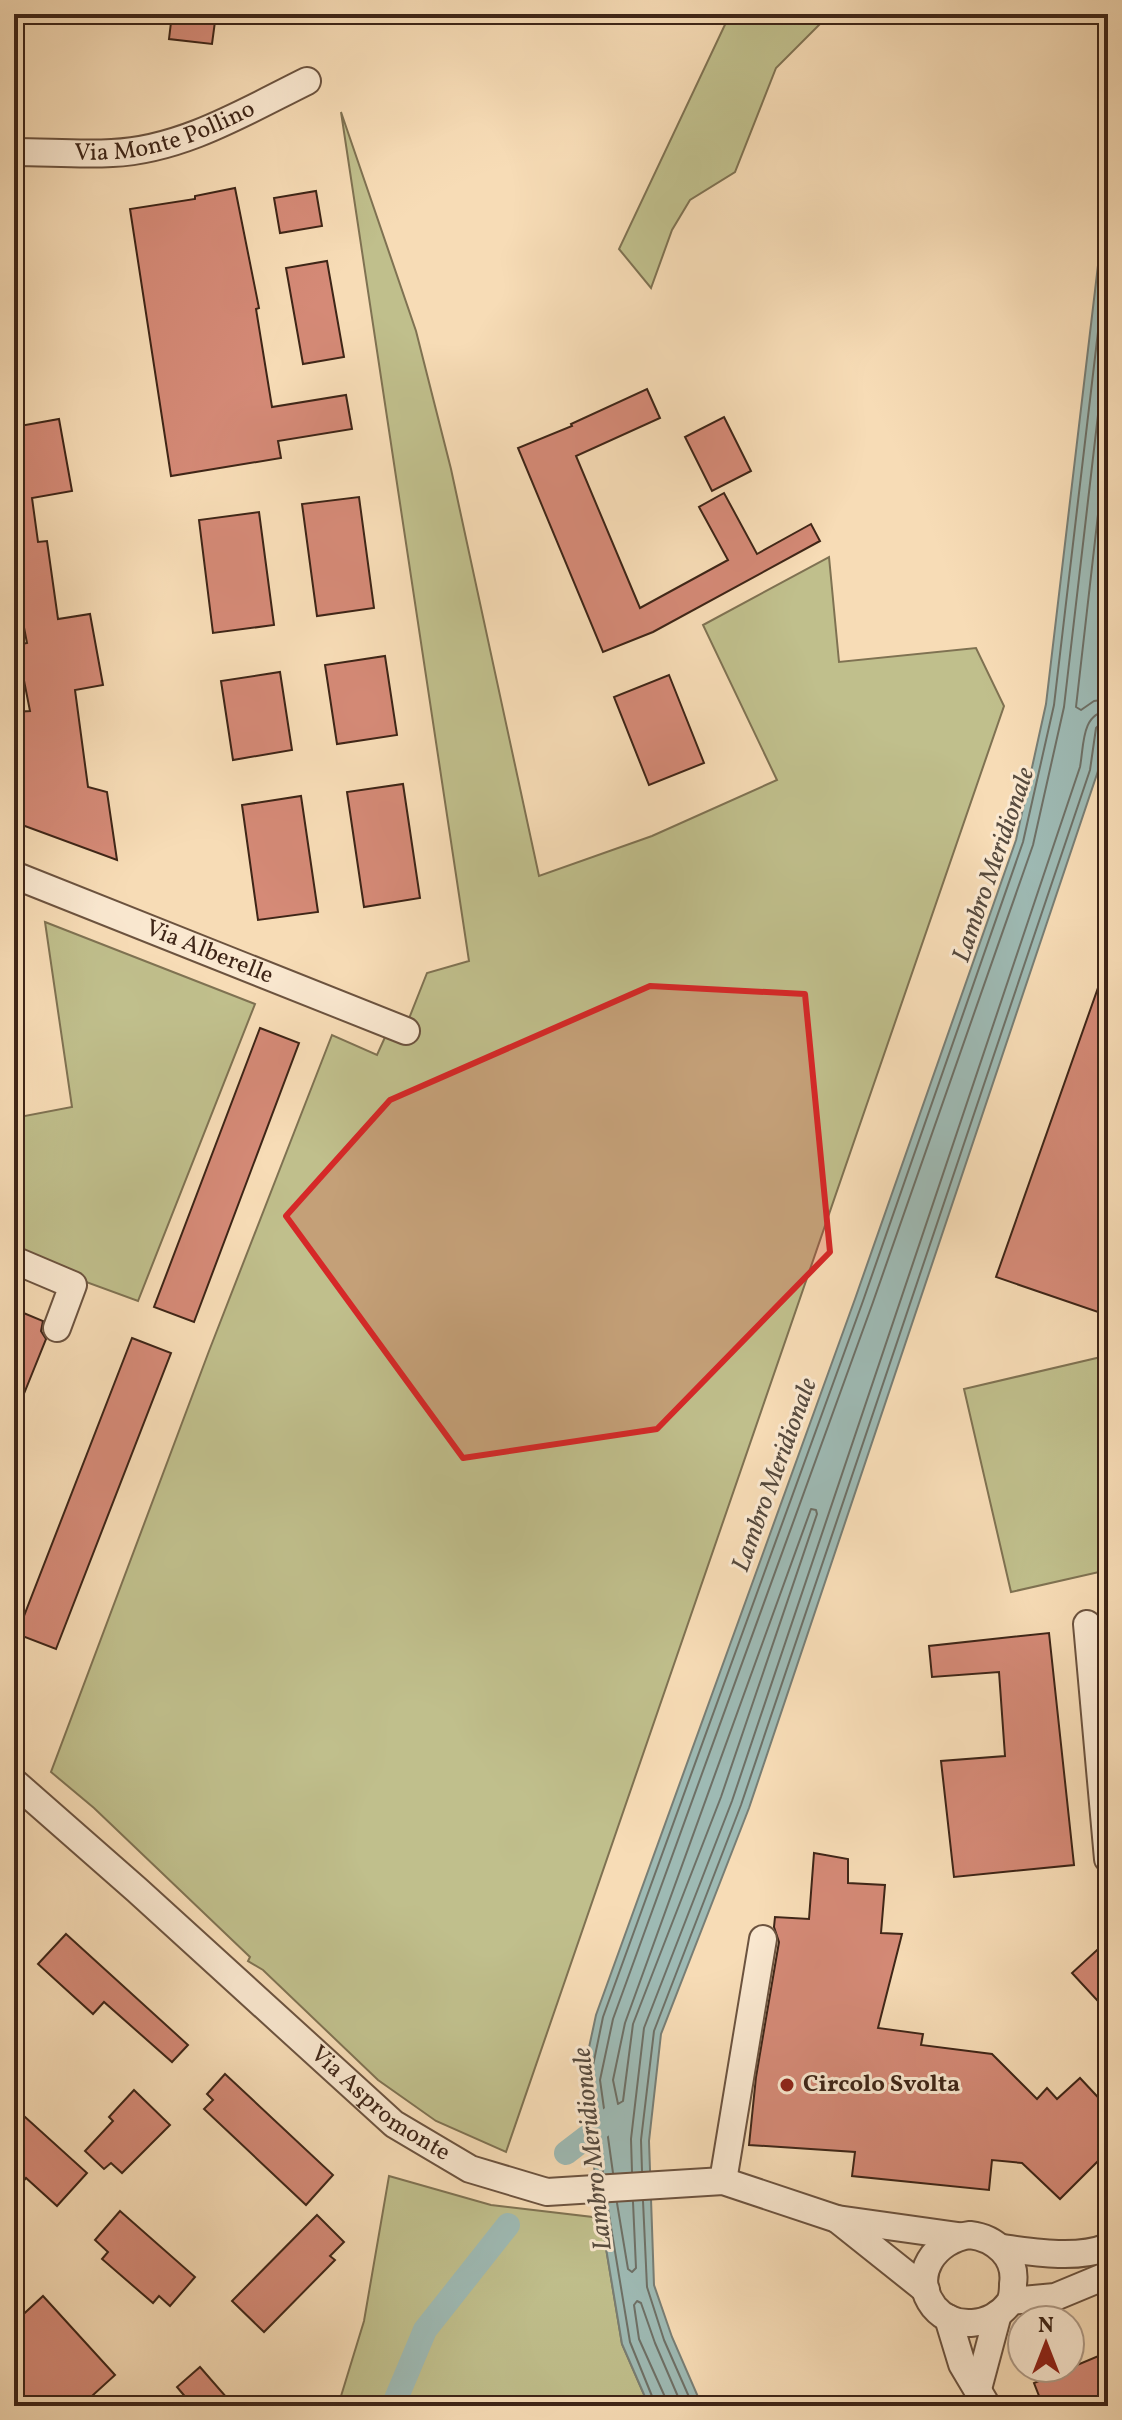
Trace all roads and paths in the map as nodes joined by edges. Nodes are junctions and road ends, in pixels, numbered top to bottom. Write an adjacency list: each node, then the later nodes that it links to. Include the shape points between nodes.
1 (307, 81): 2 (street, Via Monte Pollino, via 215,127 148,148)
2 (14, 152)
3 (14, 875): 4 (street, Via Alberelle)
4 (406, 1031)
5 (14, 1260): 6 (street, via 73,1285)
6 (57, 1328)
7 (1087, 1624): 9 (street)
8 (14, 1782): 11 (street, Via Aspromonte, via 394,2124 470,2169 547,2192)
9 (1108, 1859)
10 (763, 1939): 11 (street)
11 (723, 2181): 12 (street, Via Aspromonte)
12 (837, 2219): 13 (street, Via Aspromonte); 17 (street, Via Aspromonte)
13 (958, 2236): 15 (street, via 981,2236); 17 (street, via 931,2257 924,2272)
14 (1108, 2247): 15 (street, via 1050,2254)
15 (1001, 2248): 18 (street, via 1014,2280)
16 (1108, 2275): 18 (street, via 1055,2297)
17 (926, 2290): 19 (street)
18 (1004, 2307): 19 (street, via 976,2323); 20 (street)
19 (948, 2318): 20 (street, via 962,2364)
20 (983, 2397)

